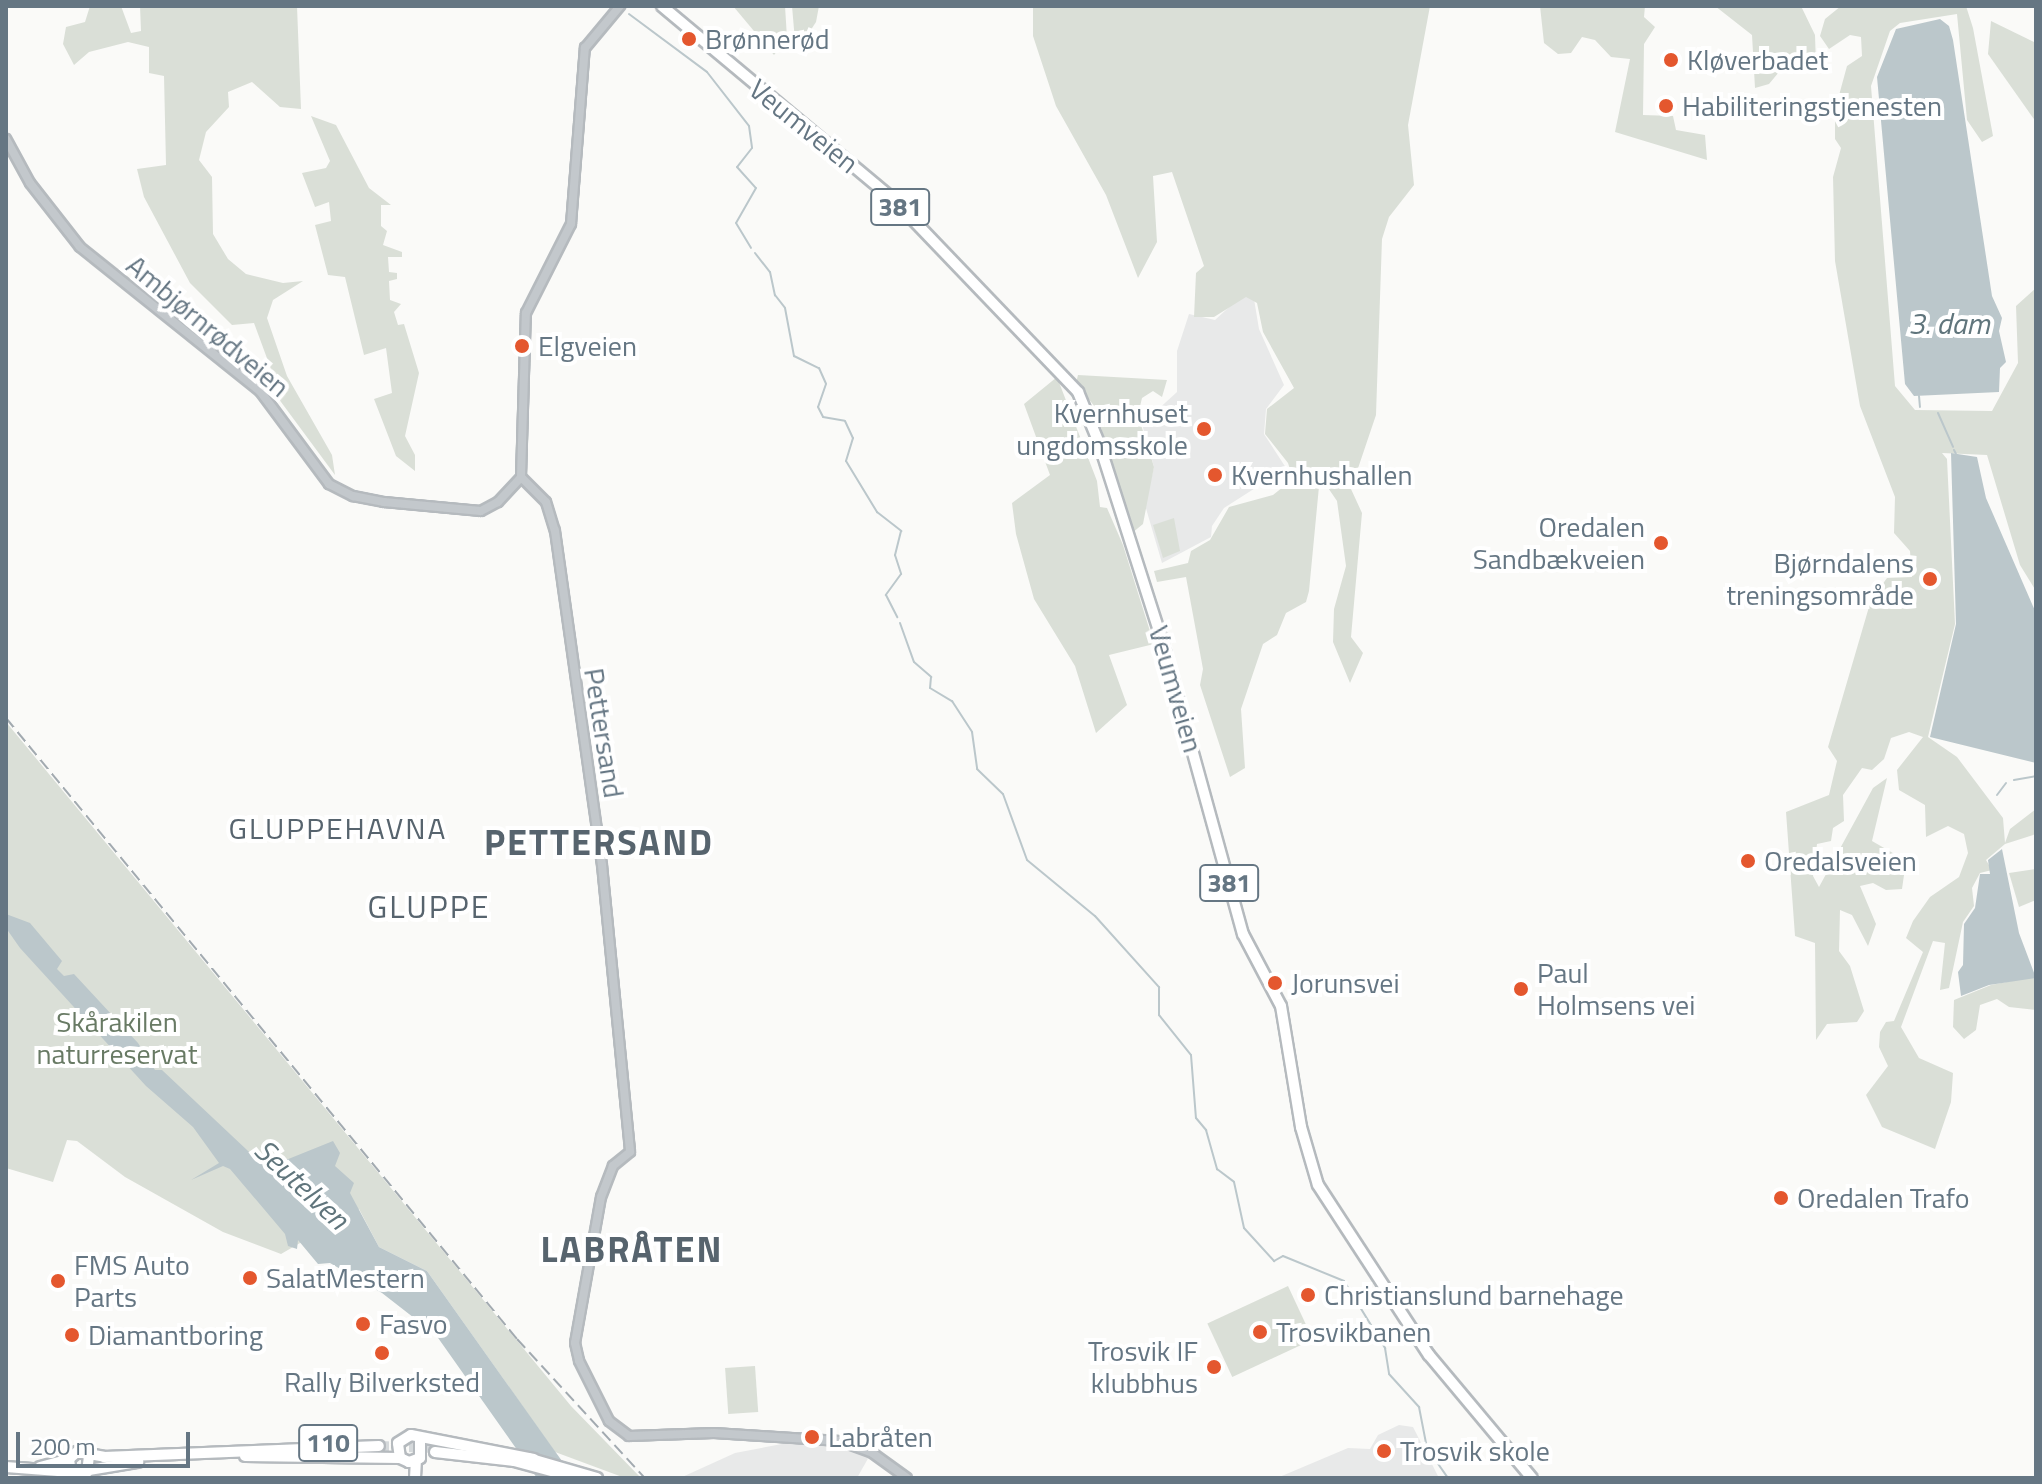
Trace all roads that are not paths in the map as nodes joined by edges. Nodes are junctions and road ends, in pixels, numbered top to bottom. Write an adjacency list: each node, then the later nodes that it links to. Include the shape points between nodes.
1 (620, 6): 4 (street, via 585,48 571,224 526,313)
2 (662, 6): 24 (main road, Veumveien / 381, via 894,200 1078,392 1150,602 1243,934 1281,1006 1301,1127 1318,1185 1429,1355)
3 (6, 139): 4 (street, Ambjørnrødveien, via 30,183 80,247 260,391 329,484 363,498 469,513 498,502)
4 (521, 477): 23 (street, Pettersand, via 546,502 555,531 602,865 630,1152 613,1166 601,1197 575,1343 589,1385 622,1434 852,1444)
5 (401, 1438): 6 (main road, 110); 7 (main road, 110); 13 (main road, 110, via 396,1448)
6 (420, 1439): 11 (main road, 110); 13 (main road)
7 (255, 1449): 9 (main road, 110); 10 (main road, 110, via 379,1448)
8 (435, 1450): 11 (main road, 110)
9 (89, 1456): 12 (main road, 110, via 77,1452); 17 (main road)
10 (245, 1456): 13 (main road, 110); 17 (main road, 110, via 114,1463)
11 (504, 1457): 13 (main road, 110); 14 (main road, 110)
12 (69, 1459): 16 (main road, 110); 18 (main road)
13 (410, 1460): 19 (main road); 20 (main road)
14 (532, 1462): 21 (main road, 110); 22 (main road, 110)
15 (6, 1467): 16 (main road, 110)
16 (33, 1469): 18 (main road, 110)
17 (89, 1470): 18 (main road, 110)
18 (71, 1472)
19 (409, 1478)
20 (415, 1478)
21 (577, 1478)
22 (597, 1478)
23 (907, 1478)
24 (1532, 1478)

